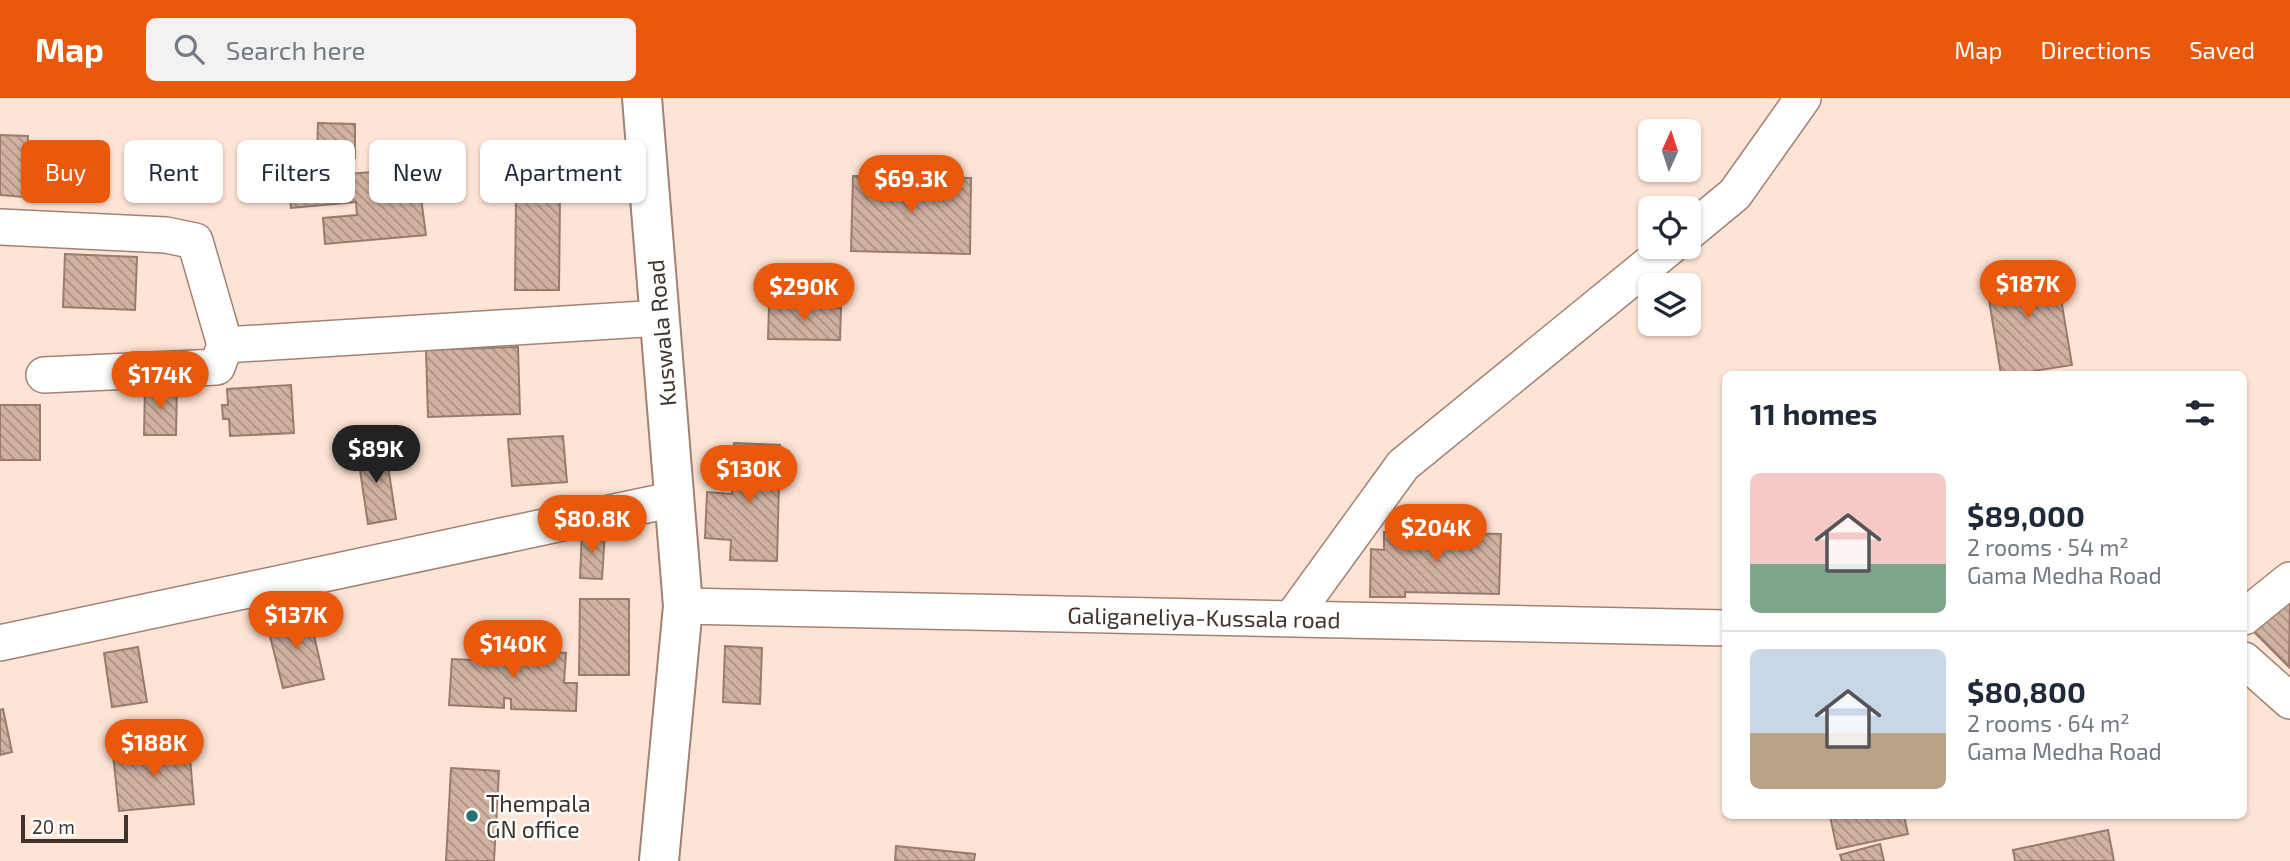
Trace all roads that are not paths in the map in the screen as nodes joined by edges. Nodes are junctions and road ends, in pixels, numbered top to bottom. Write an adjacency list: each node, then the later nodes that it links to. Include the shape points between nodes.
1 (642, 98): 6 (street, Kuswala Road)
2 (1802, 98): 3 (street, via 1735,194)
3 (1701, 222)
4 (0, 228): 7 (street, via 166,235 195,241)
5 (1655, 259): 13 (street, via 1403,465)
6 (660, 318): 7 (street); 9 (street, Kuswala Road)
7 (225, 345): 8 (street, via 217,367)
8 (44, 375)
9 (675, 499): 11 (street, Kuswala Road); 15 (street)
10 (2290, 580): 12 (street)
11 (683, 606): 13 (street, Galiganeliya-Kussala road); 18 (street, Kuswala Road)
12 (2247, 616)
13 (1292, 618): 14 (street, Galiganeliya-Kussala road)
14 (1722, 628)
15 (0, 643)
16 (2247, 663): 17 (street)
17 (2290, 701)
18 (659, 861)

